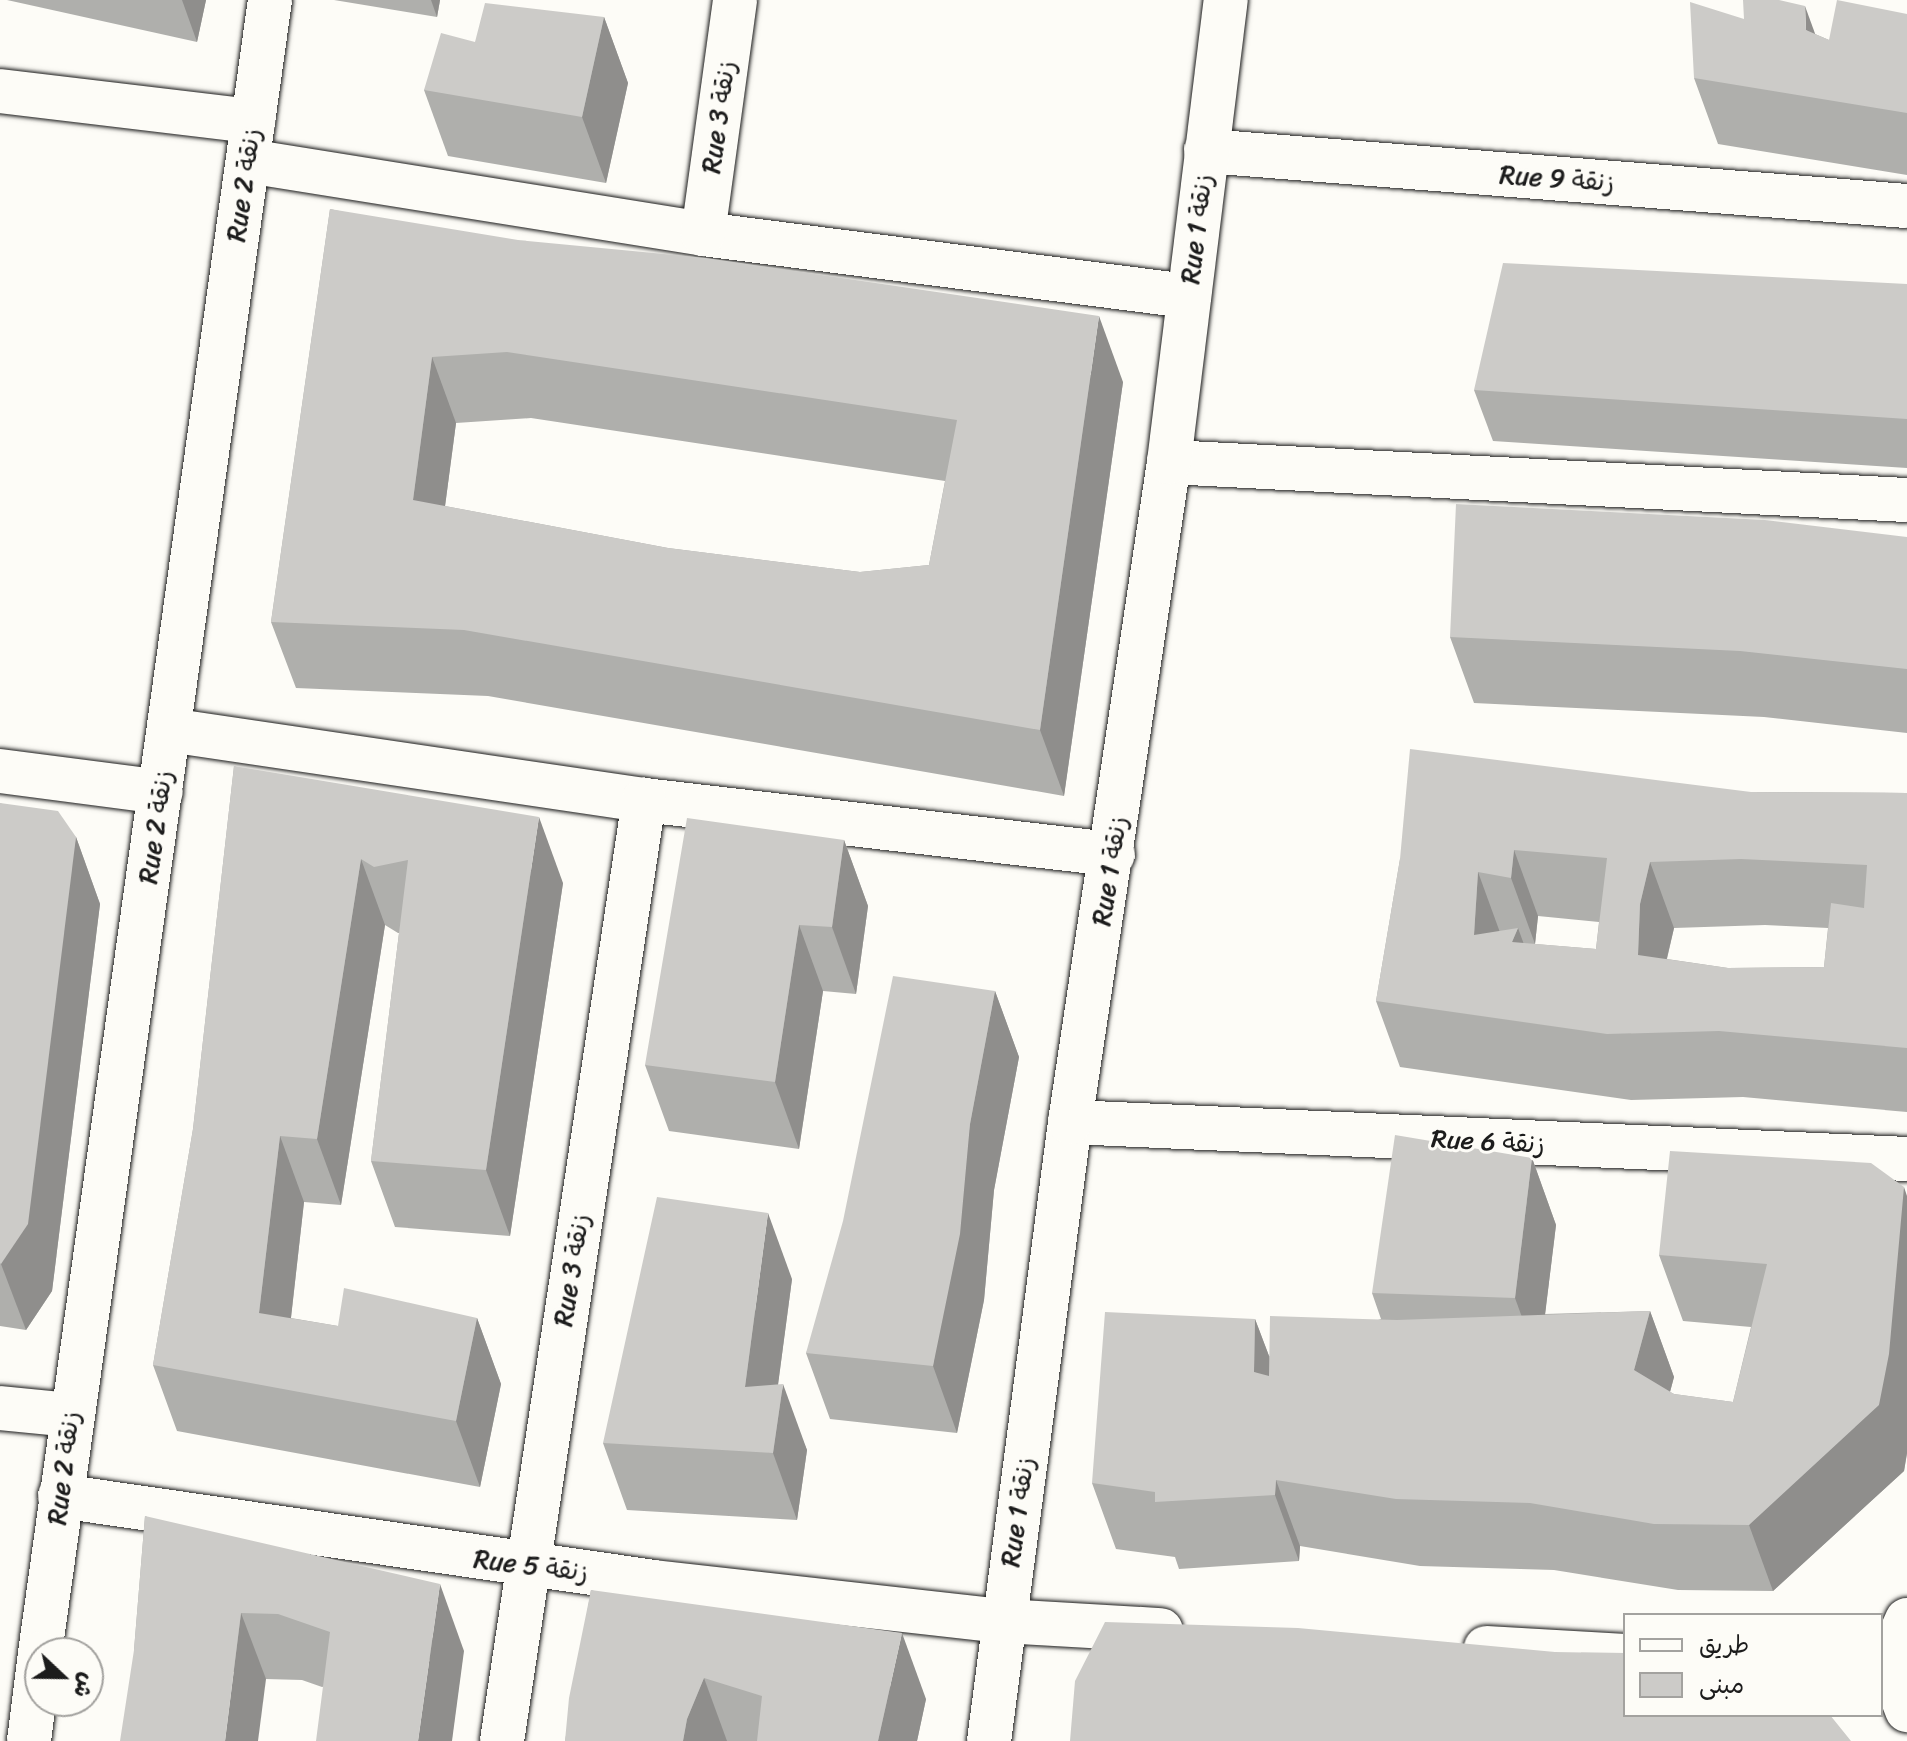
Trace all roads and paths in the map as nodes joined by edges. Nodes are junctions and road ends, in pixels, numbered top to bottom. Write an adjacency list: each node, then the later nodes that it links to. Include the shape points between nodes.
1 (270, 0): 5 (street, Rue 2 زنقة)
2 (735, 0): 8 (street, Rue 3 زنقة)
3 (1226, 0): 6 (street, Rue 1 زنقة)
4 (0, 91): 5 (street)
5 (250, 141): 8 (street); 12 (street, Rue 2 زنقة)
6 (1206, 151): 7 (street, Rue 9 زنقة); 9 (street, Rue 1 زنقة)
7 (1907, 206)
8 (703, 234): 9 (street)
9 (1189, 296): 10 (street, Rue 1 زنقة)
10 (1169, 462): 11 (street); 16 (street, Rue 1 زنقة)
11 (1907, 500)
12 (169, 730): 14 (street, Rue 2 زنقة); 15 (street)
13 (0, 771): 14 (street)
14 (161, 792): 20 (street, Rue 2 زنقة)
15 (644, 800): 16 (street); 22 (street, Rue 3 زنقة)
16 (1113, 854): 17 (street, Rue 1 زنقة)
17 (1070, 1122): 18 (street, Rue 6 زنقة); 24 (street, Rue 1 زنقة)
18 (1907, 1159)
19 (0, 1408): 20 (street)
20 (71, 1415): 21 (street, Rue 2 زنقة)
21 (60, 1496): 22 (street, Rue 5 زنقة); 26 (street, Rue 2 زنقة)
22 (527, 1566): 24 (street, Rue 5 زنقة); 32 (street, Rue 3 زنقة)
23 (1907, 1620): 29 (street, via 1893,1651)
24 (1003, 1621): 25 (street, Rue 5 زنقة); 33 (street, Rue 1 زنقة)
25 (1195, 1632)
26 (42, 1637)
27 (1450, 1646): 28 (street)
28 (1623, 1656)
29 (1893, 1684)
30 (32, 1717): 31 (street, Rue 2 زنقة)
31 (29, 1741)
32 (502, 1741)
33 (989, 1741)

